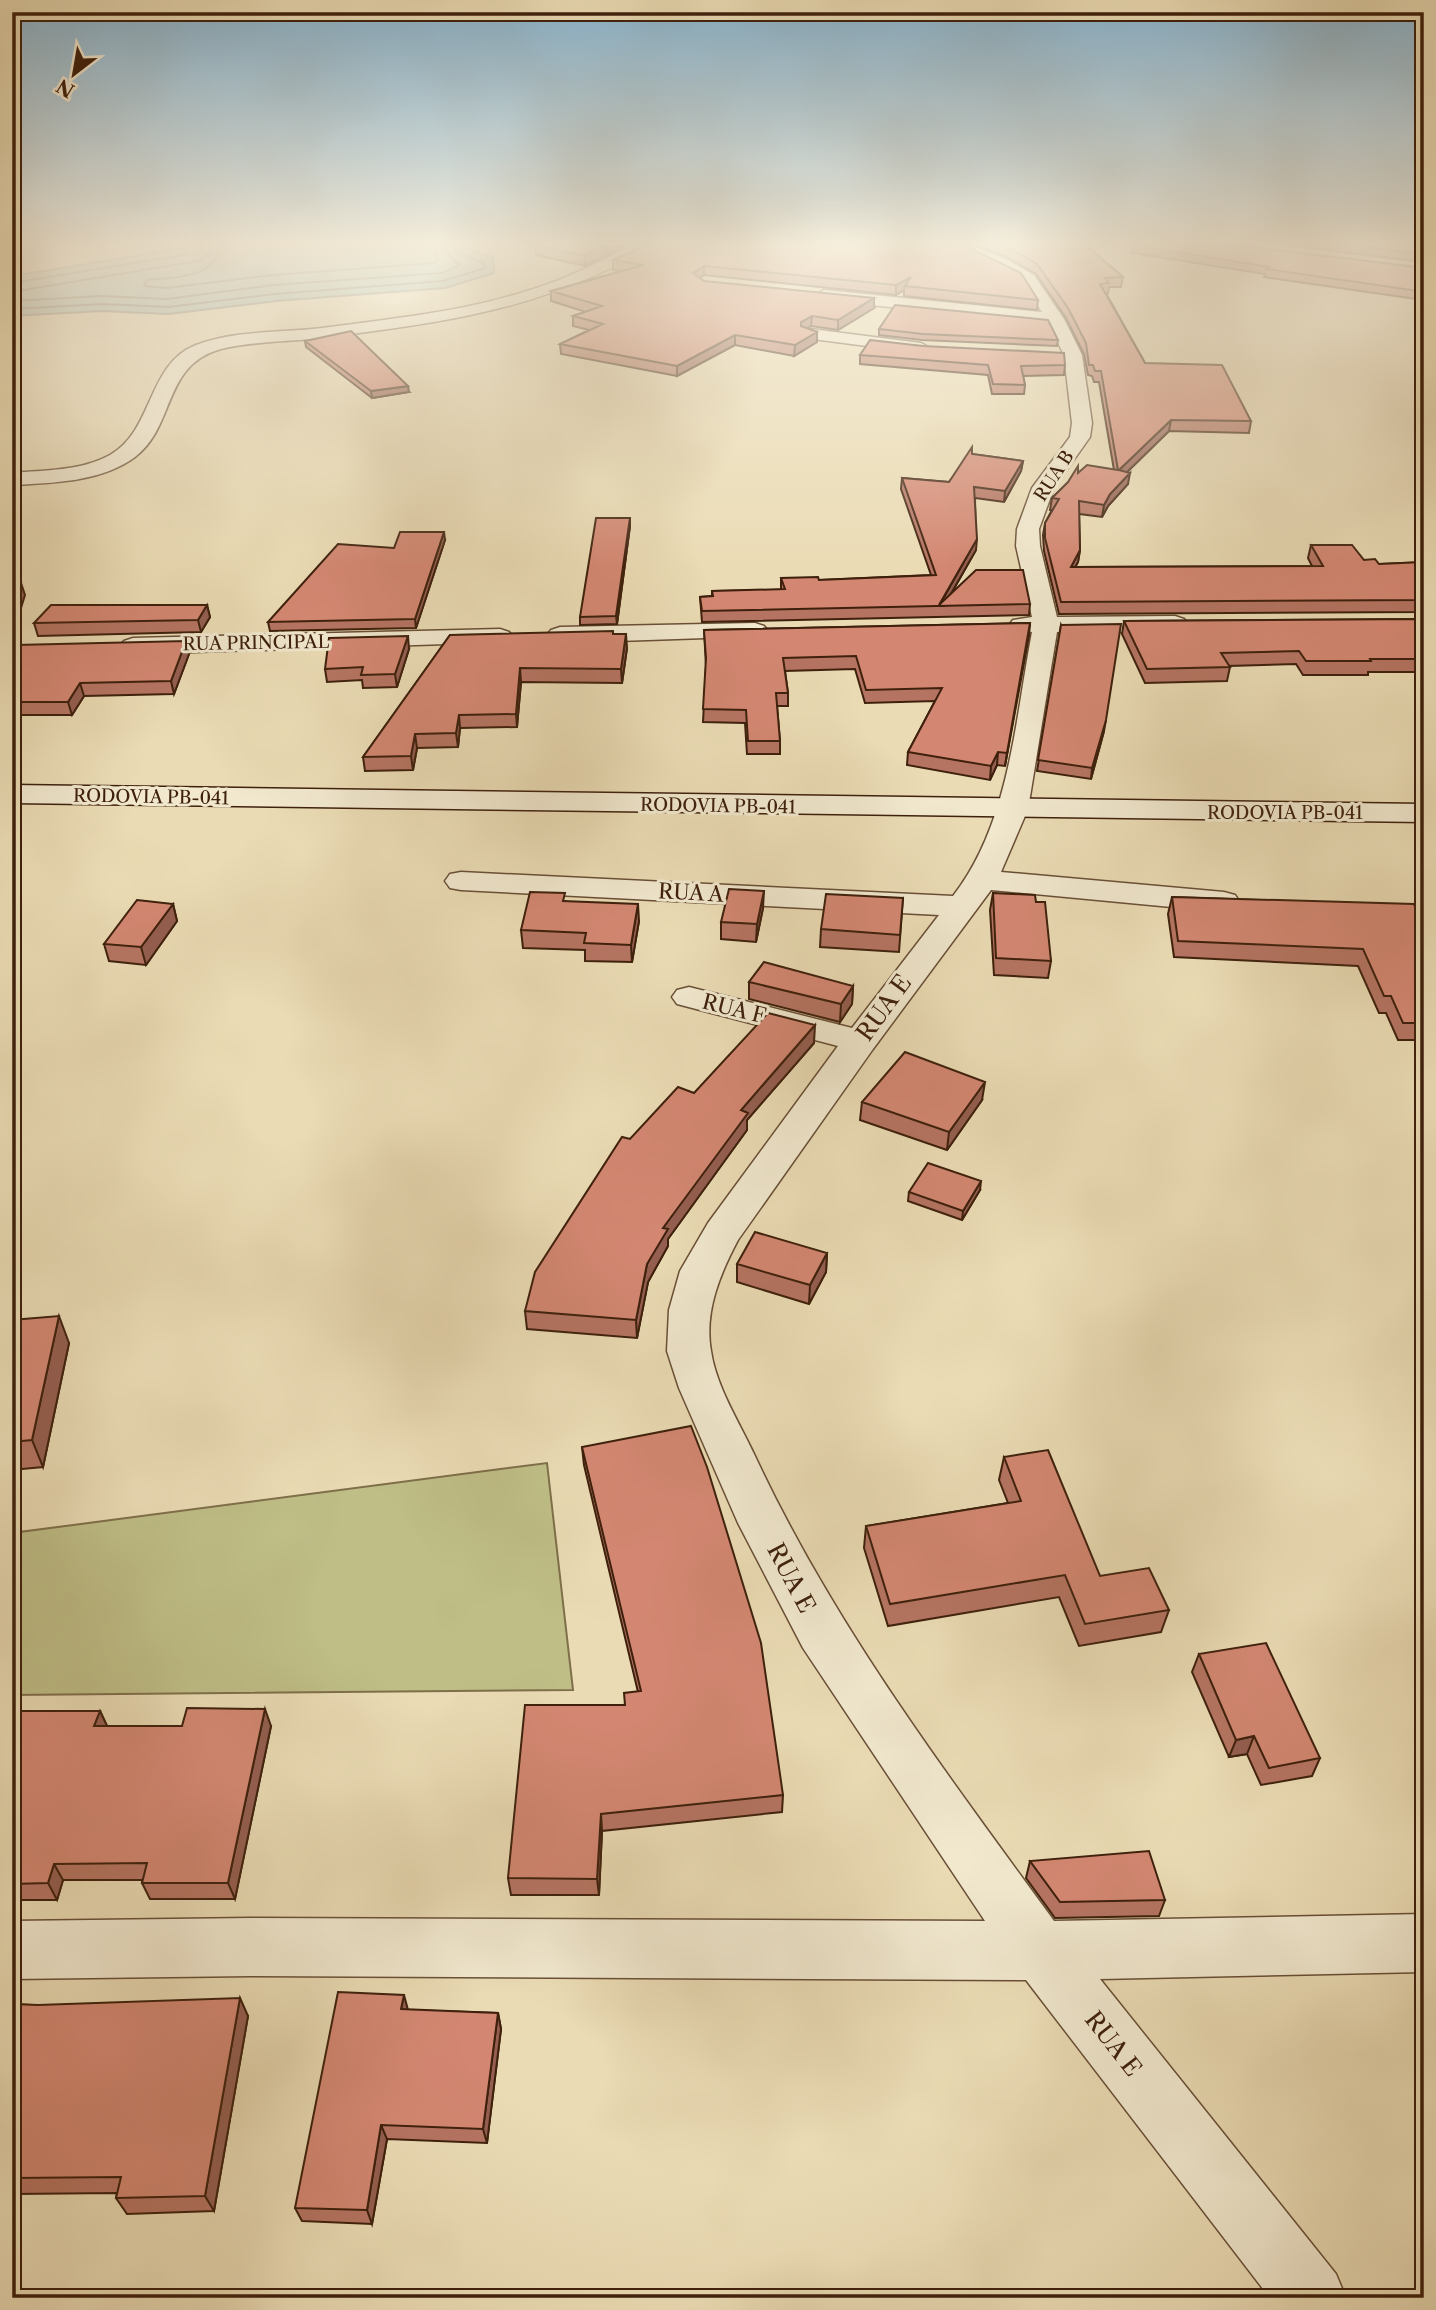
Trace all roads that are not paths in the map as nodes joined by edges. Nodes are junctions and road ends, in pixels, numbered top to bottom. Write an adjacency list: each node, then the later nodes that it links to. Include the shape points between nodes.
1 (198, 351): 5 (street, via 177,365 145,432 129,452 88,470)
2 (1071, 351): 4 (street, RUA B)
3 (1046, 354): 4 (street)
4 (1073, 355): 7 (street, RUA B, via 1080,437 1043,488 1028,529)
5 (12, 480)
6 (1200, 624): 7 (street)
7 (1046, 625): 8 (street); 12 (street, RUA B)
8 (992, 626)
9 (776, 631): 10 (street, RUA PRINCIPAL)
10 (114, 646)
11 (12, 794): 12 (street, RODOVIA PB-041)
12 (1013, 809): 13 (street, RODOVIA PB-041); 15 (street, RUA E)
13 (1424, 813)
14 (461, 881): 15 (street, RUA A)
15 (972, 893): 16 (street, RUA A); 18 (street, RUA E)
16 (1253, 903)
17 (689, 997): 18 (street, RUA F)
18 (860, 1041): 21 (street, RUA E, via 722,1233 701,1272 690,1310 689,1350 701,1388 762,1523 821,1632)
19 (1424, 1943): 21 (street)
20 (12, 1950): 21 (street)
21 (1040, 1951): 22 (street, RUA E)
22 (1312, 2298)

